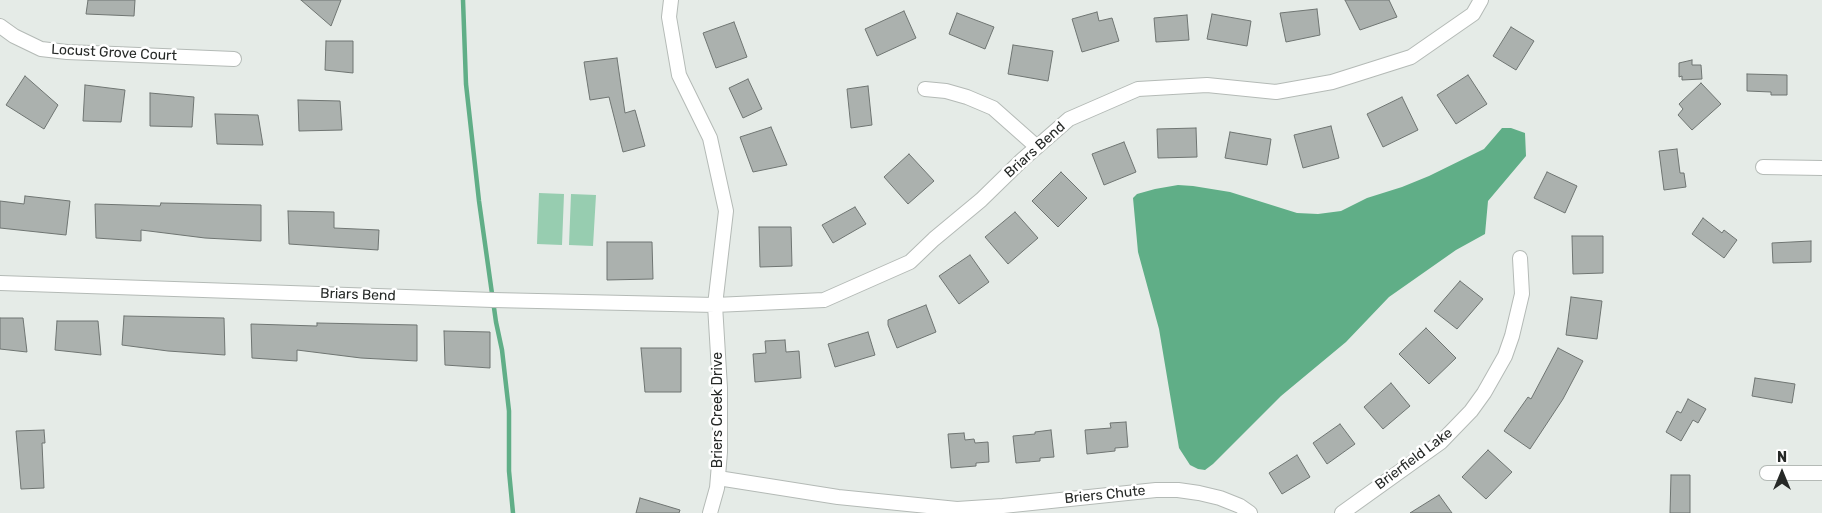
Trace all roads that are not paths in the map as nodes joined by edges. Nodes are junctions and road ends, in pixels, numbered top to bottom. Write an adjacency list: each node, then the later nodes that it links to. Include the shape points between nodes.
1 (671, 0): 11 (street, via 669,17 679,75 710,138 726,211)
2 (1481, 0): 6 (street, Briars Bend, via 1473,14 1411,57 1332,82 1276,92 1207,85 1138,89 1070,119)
3 (0, 26): 4 (street, Locust Grove Court, via 41,49)
4 (234, 59)
5 (924, 89): 6 (street, via 967,97 993,108)
6 (1037, 147): 11 (street, Briars Bend, via 910,262 824,300)
7 (1763, 167): 8 (street)
8 (1822, 168)
9 (1520, 258): 17 (street, Brierfield Lake, via 1522,294 1512,336 1505,356 1484,393 1441,442)
10 (0, 283): 11 (street, Briars Bend)
11 (715, 305): 14 (street, Briers Creek Drive, via 720,388)
12 (1767, 473): 13 (street)
13 (1822, 473)
14 (718, 478): 15 (street, Briers Creek Drive); 16 (street, Briers Chute, via 838,497 957,509 1178,490 1220,498)
15 (710, 513)
16 (1250, 513)
17 (1342, 513)

